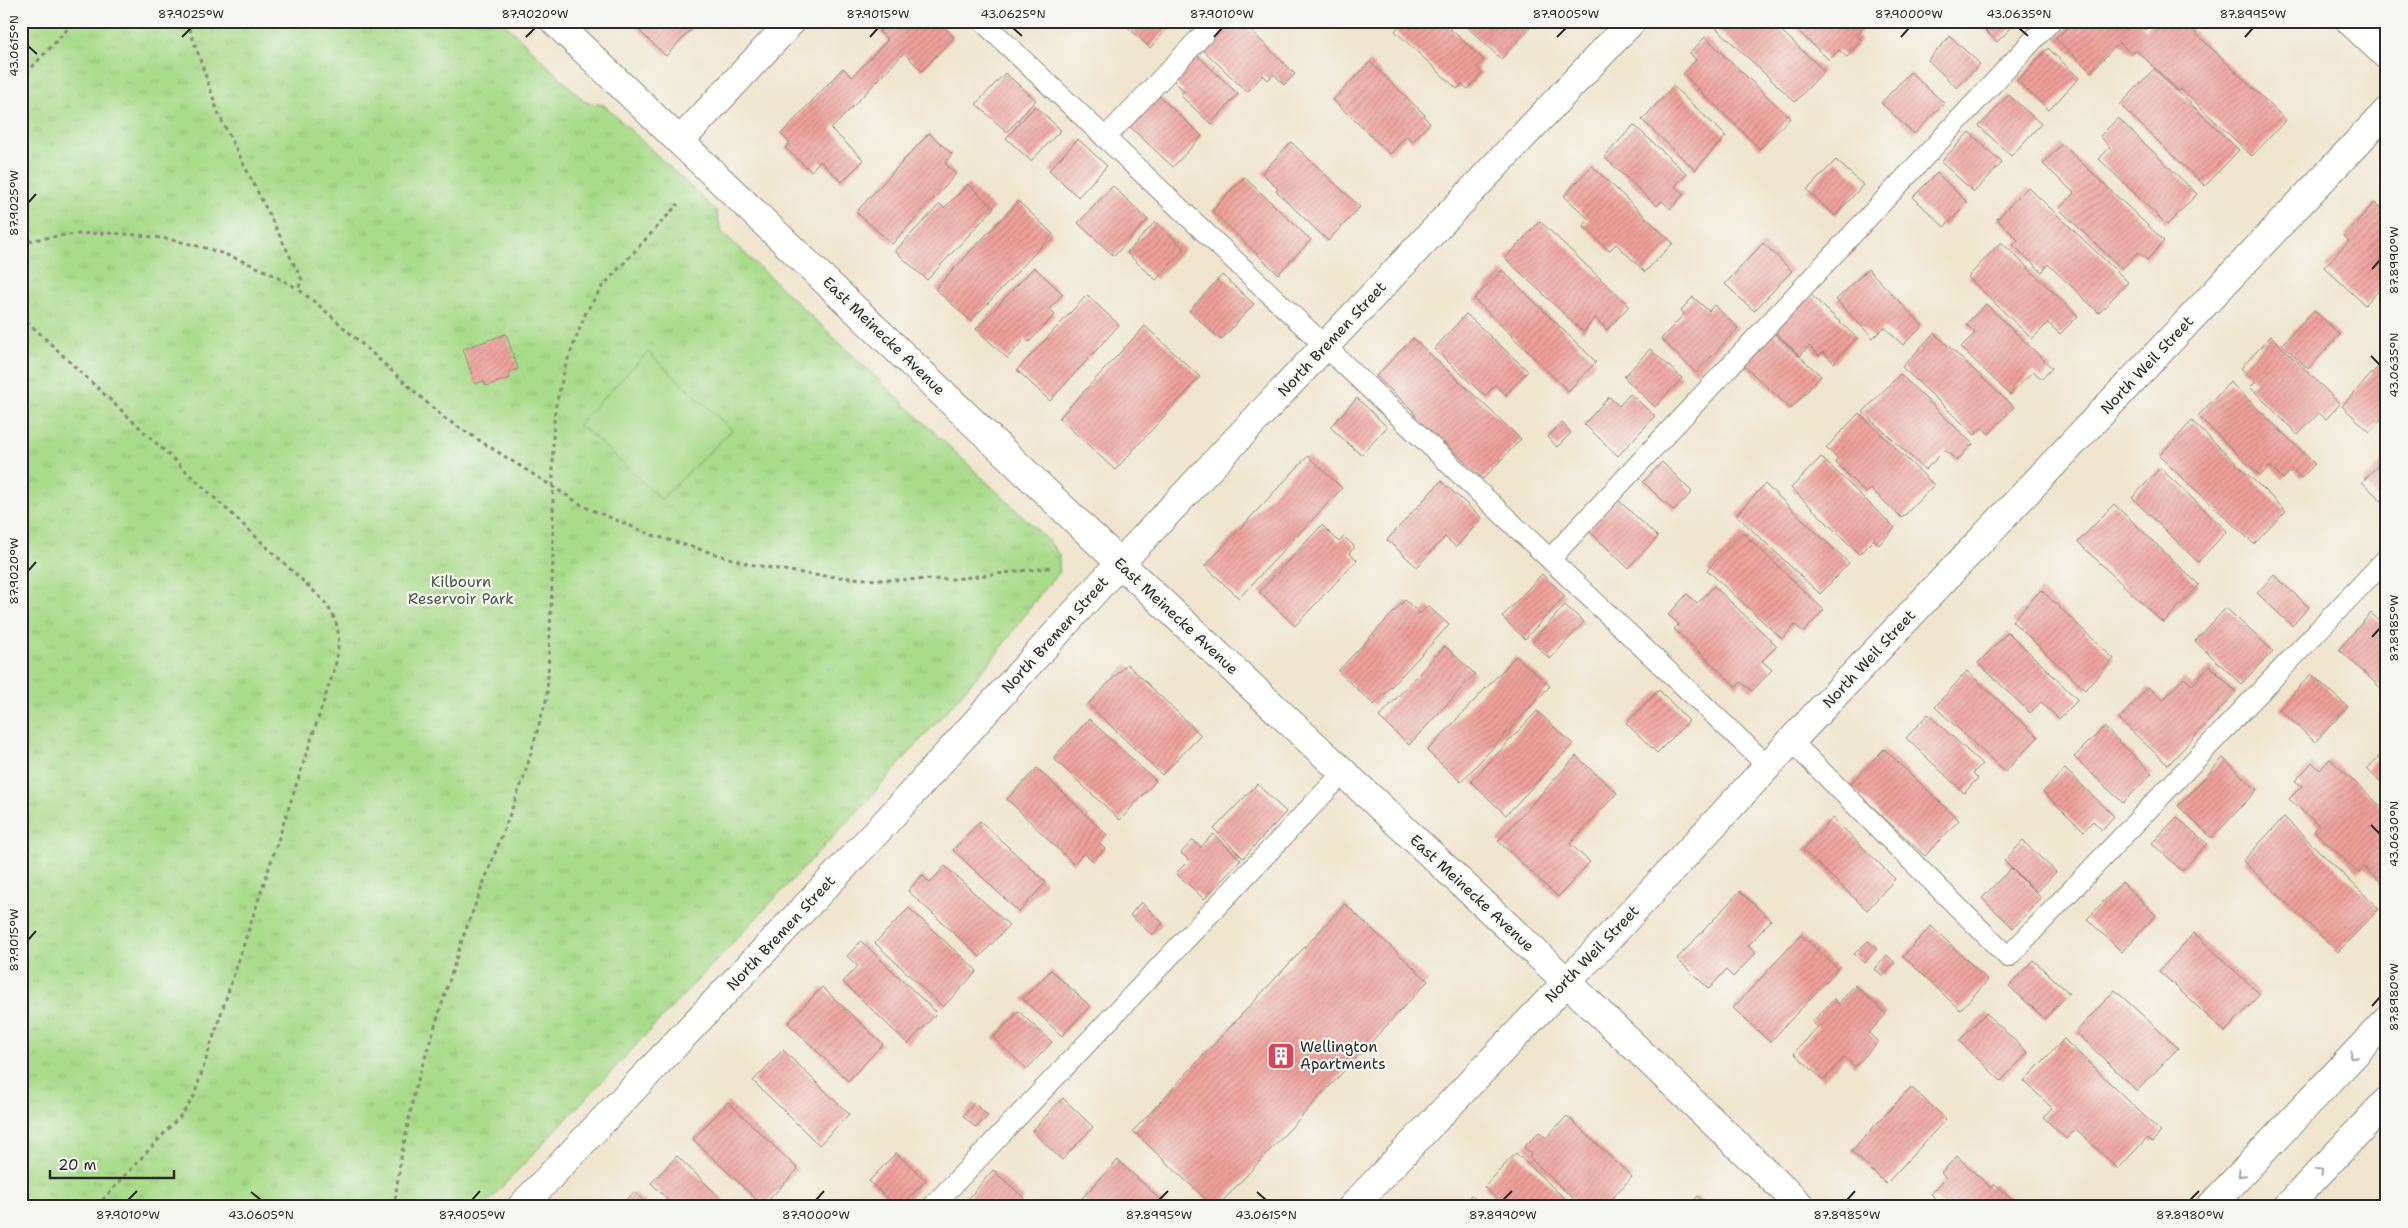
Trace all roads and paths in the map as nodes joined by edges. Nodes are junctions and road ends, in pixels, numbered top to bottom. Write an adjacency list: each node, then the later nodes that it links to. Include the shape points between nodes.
1 (75, 21): 11 (path)
2 (187, 21): 17 (path, via 222,123 302,280)
3 (554, 21): 14 (street, East Meinecke Avenue)
4 (792, 21): 14 (street)
5 (982, 21): 13 (lane)
6 (1216, 21): 13 (lane)
7 (1632, 21): 19 (street, North Bremen Street)
8 (2051, 21): 22 (lane)
9 (2350, 21): 10 (street)
10 (2387, 56)
11 (21, 79)
12 (2387, 111): 25 (street, North Weil Street)
13 (1106, 138): 19 (lane)
14 (680, 140): 23 (street, East Meinecke Avenue)
15 (678, 204): 20 (path, via 621,264 586,312 566,364 555,409)
16 (21, 243): 17 (path, via 66,235 133,234 226,255)
17 (298, 289): 20 (path, via 444,418)
18 (21, 316): 32 (path, via 319,596 330,608 339,632 335,666 194,1096 183,1113)
19 (1325, 346): 22 (lane); 23 (street, North Bremen Street)
20 (553, 487): 24 (path, via 585,507 652,535 783,571 878,580 954,579); 33 (path, via 547,697 524,777 463,937 415,1089)
21 (2387, 558): 25 (lane, via 2008,957)
22 (1550, 559): 26 (lane)
23 (1120, 564): 27 (street, East Meinecke Avenue); 34 (street, North Bremen Street, via 885,823)
24 (1054, 566)
25 (1791, 741): 26 (street, North Weil Street)
26 (1768, 766): 28 (street, North Weil Street)
27 (1343, 773): 28 (street, East Meinecke Avenue); 35 (lane)
28 (1566, 981): 31 (street, East Meinecke Avenue); 36 (street, North Weil Street)
29 (2387, 1020): 37 (street, one-way to 37)
30 (2387, 1101): 38 (street, one-way to 30)
31 (1790, 1203)
32 (96, 1207)
33 (394, 1207)
34 (522, 1207)
35 (932, 1207)
36 (1352, 1207)
37 (2210, 1207)
38 (2287, 1207)

